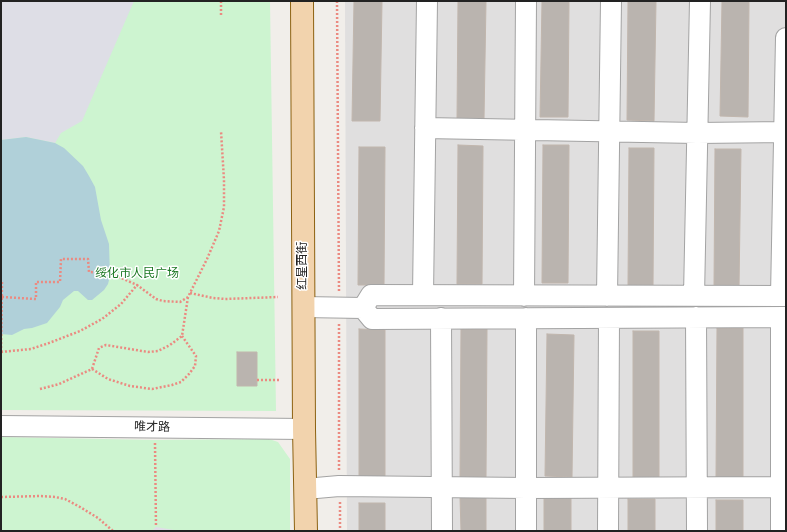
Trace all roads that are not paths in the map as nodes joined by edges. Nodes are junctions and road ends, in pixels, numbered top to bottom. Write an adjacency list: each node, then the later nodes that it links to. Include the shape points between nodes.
1 (302, 1): 17 (main road, 红星西街)
2 (427, 1): 7 (street)
3 (526, 1): 8 (street)
4 (611, 1): 9 (street)
5 (700, 1): 11 (street)
6 (786, 38): 10 (street)
7 (425, 128): 8 (street); 12 (street)
8 (526, 130): 9 (street); 13 (street)
9 (609, 130): 11 (street); 14 (street)
10 (785, 132): 11 (street); 16 (street)
11 (698, 133): 15 (street)
12 (423, 296): 13 (street); 18 (street, via 371,295)
13 (524, 296): 14 (street)
14 (607, 296): 15 (street)
15 (694, 296): 16 (street)
16 (783, 296)
17 (303, 306): 18 (street); 25 (main road, 红星西街)
18 (363, 308): 21 (street, via 372,319)
19 (696, 317): 20 (street); 23 (street); 27 (street)
20 (783, 317): 28 (street)
21 (441, 318): 22 (street); 26 (street)
22 (526, 318): 23 (street); 29 (street)
23 (609, 318): 30 (street)
24 (1, 426): 25 (street, 唯才路)
25 (304, 429): 31 (main road, 红星西街)
26 (442, 486): 29 (street); 31 (street, via 339,486); 33 (street)
27 (697, 487): 28 (street); 30 (street); 36 (street)
28 (783, 487): 37 (street)
29 (526, 488): 30 (street); 34 (street)
30 (608, 488): 35 (street)
31 (305, 489): 32 (main road, 红星西街)
32 (306, 531)
33 (442, 531)
34 (526, 531)
35 (608, 531)
36 (697, 531)
37 (780, 531)

